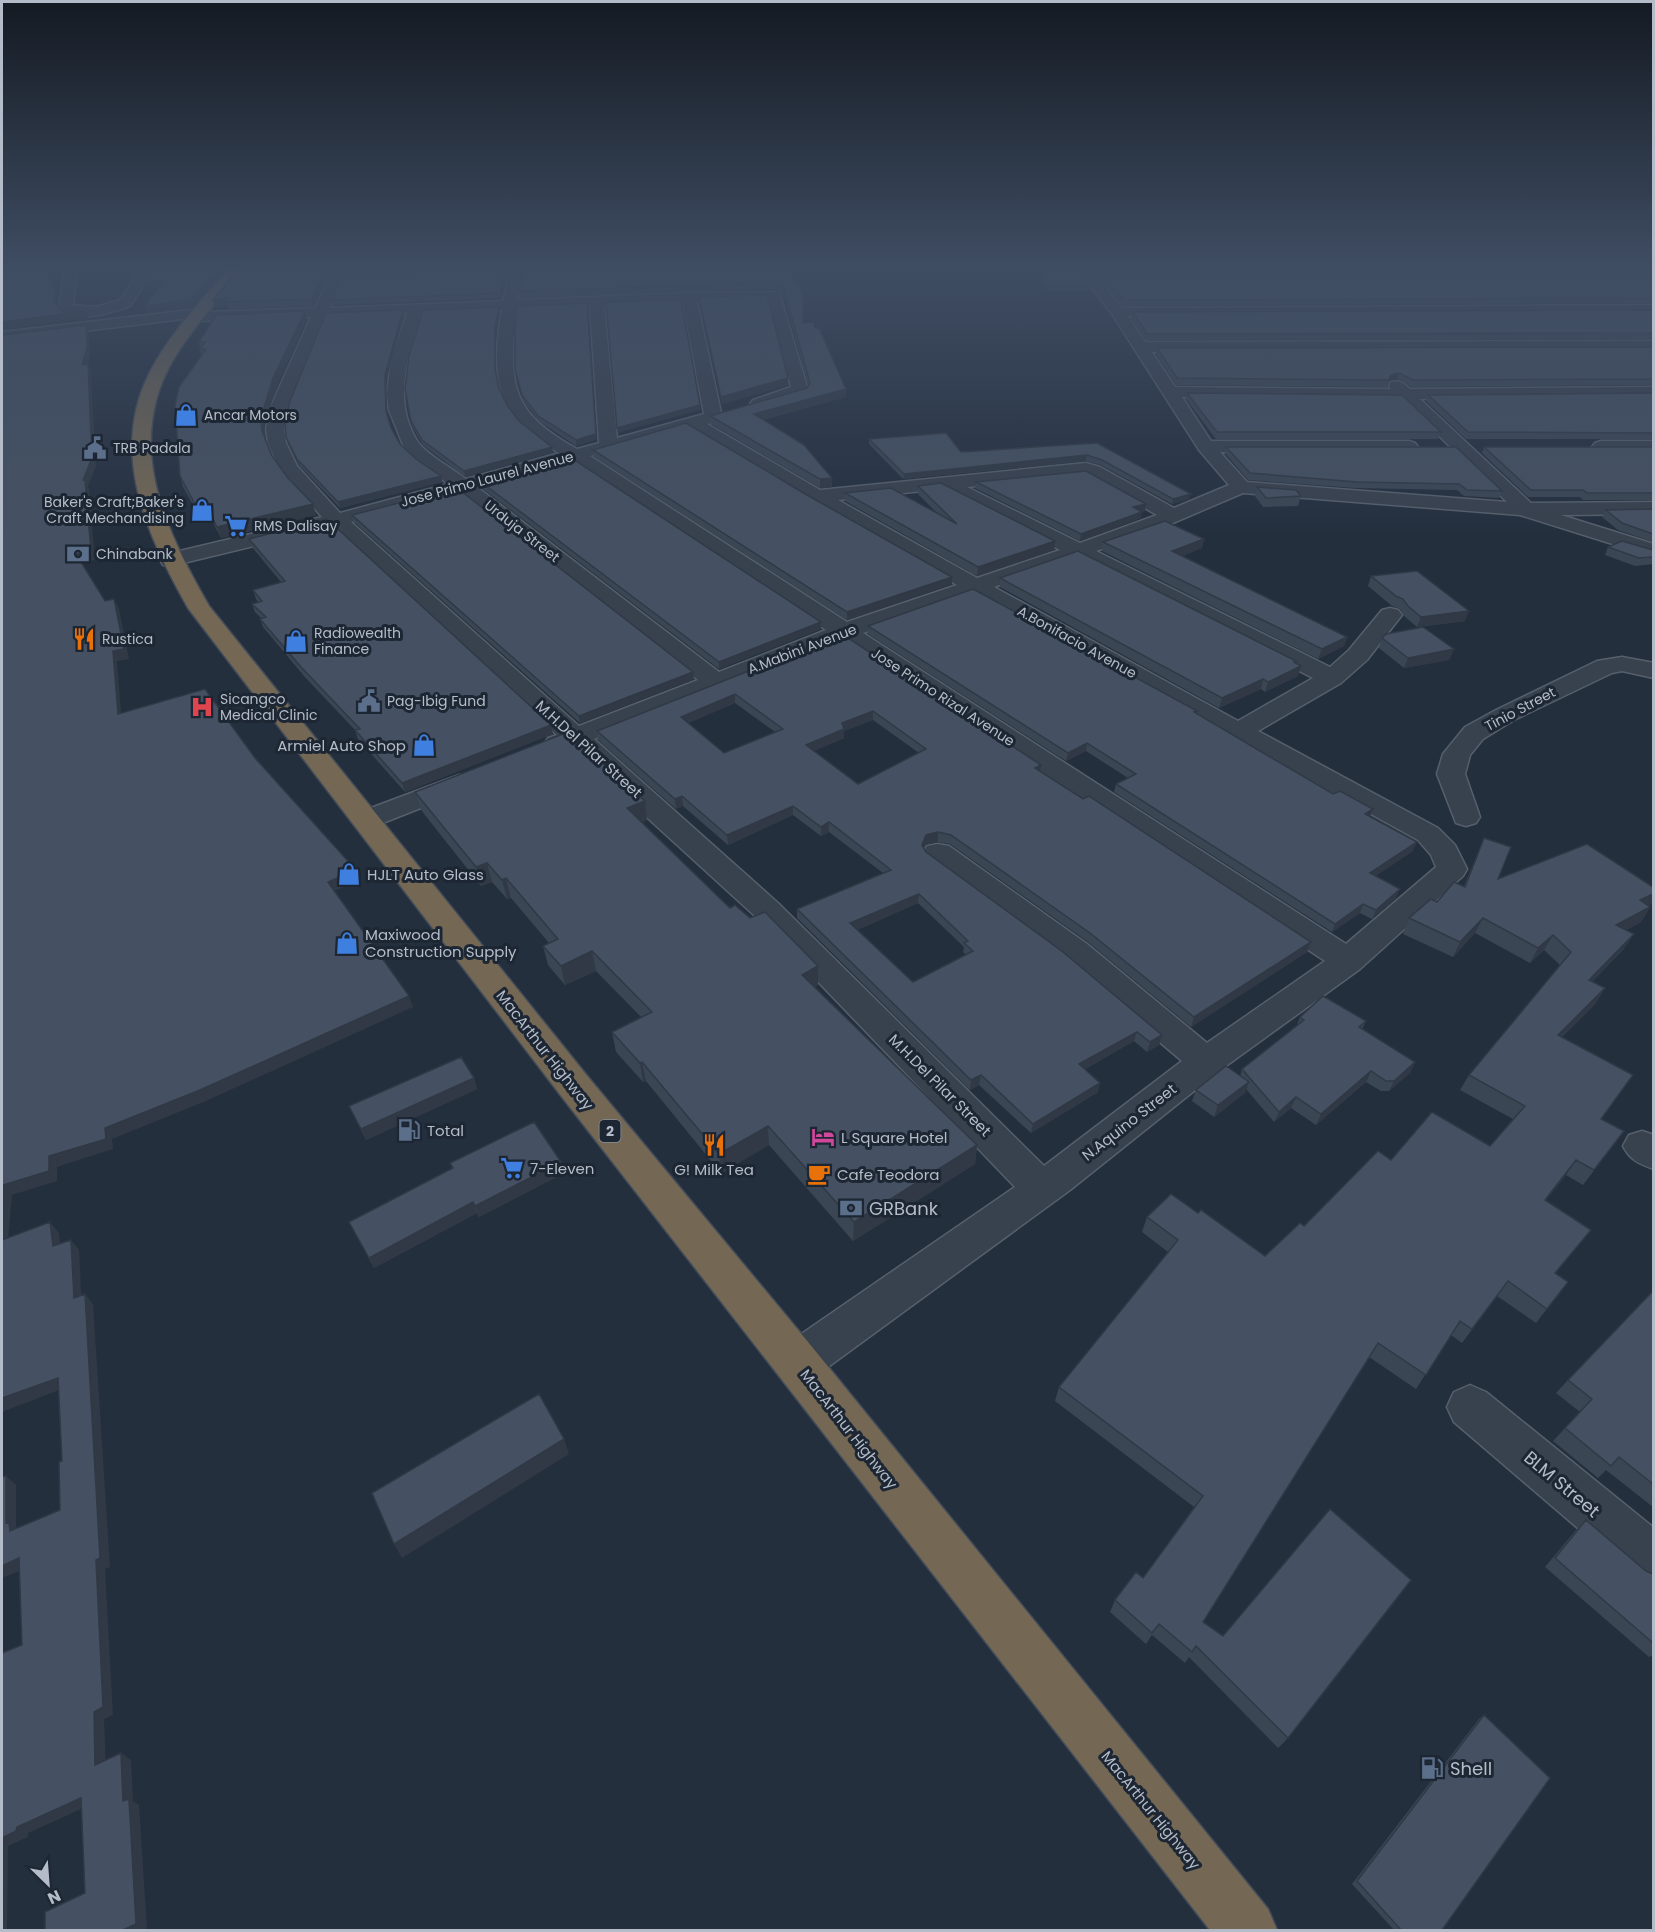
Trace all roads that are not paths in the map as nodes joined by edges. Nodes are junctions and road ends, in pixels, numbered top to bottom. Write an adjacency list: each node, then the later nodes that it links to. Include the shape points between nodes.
1 (171, 355): 35 (highway, MacArthur Highway / 2, via 156,377 143,422 142,474 147,500)
2 (301, 355): 32 (street, M.H.Del Pilar Street, via 275,428 280,451 292,473)
3 (399, 355): 25 (street, Urduja Street, via 395,400 399,423 411,446)
4 (507, 355): 22 (street, Jose Primo Rizal Avenue, via 506,383 518,410 541,436)
5 (601, 355): 16 (street)
6 (695, 355): 15 (street)
7 (790, 355): 15 (street, Jose Primo Laurel Avenue, via 800,390)
8 (1147, 355): 10 (street)
9 (1366, 355): 13 (street)
10 (1168, 392): 13 (street); 17 (street)
11 (1623, 392): 12 (street); 13 (street); 14 (street)
12 (1653, 392)
13 (1405, 394): 19 (street)
14 (1646, 410)
15 (702, 420): 16 (street, Jose Primo Laurel Avenue); 28 (street, A.Bonifacio Avenue)
16 (608, 444): 22 (street, Jose Primo Laurel Avenue)
17 (1204, 446): 19 (street); 26 (street)
18 (1653, 446): 21 (street)
19 (1461, 447): 20 (street); 30 (street)
20 (1483, 447)
21 (1586, 447)
22 (574, 455): 25 (street, Jose Primo Laurel Avenue); 38 (street, Jose Primo Rizal Avenue)
23 (1050, 474): 24 (street); 27 (street); 31 (street, via 1093,471)
24 (944, 483): 28 (street); 33 (street)
25 (464, 485): 32 (street, Jose Primo Laurel Avenue); 41 (street, Urduja Street)
26 (1241, 487): 30 (street); 31 (street, A.Mabini Avenue)
27 (1080, 489)
28 (815, 496): 36 (street, A.Bonifacio Avenue)
29 (1653, 508): 30 (street)
30 (1525, 509): 34 (street)
31 (1152, 519): 33 (street, A.Mabini Avenue)
32 (336, 520): 35 (street, Jose Primo Laurel Avenue); 43 (street, M.H.Del Pilar Street)
33 (1077, 551): 36 (street, A.Mabini Avenue); 40 (street)
34 (1653, 551)
35 (171, 560): 47 (highway, MacArthur Highway / 2, via 199,608)
36 (976, 585): 38 (street, A.Mabini Avenue); 42 (street, A.Bonifacio Avenue)
37 (1390, 615): 40 (street, via 1358,655)
38 (842, 632): 41 (street, A.Mabini Avenue); 50 (street, Jose Primo Rizal Avenue)
39 (1653, 671): 46 (street, Tinio Street, via 1622,664 1606,666 1474,734 1456,754 1451,774)
40 (1332, 678): 42 (street)
41 (717, 682): 43 (street, A.Mabini Avenue)
42 (1238, 732): 49 (street, A.Bonifacio Avenue, via 1428,834 1444,852)
43 (576, 737): 44 (street, A.Mabini Avenue); 52 (street, M.H.Del Pilar Street, via 767,910)
44 (531, 754)
45 (476, 776): 47 (street)
46 (1466, 817)
47 (366, 820): 53 (highway, MacArthur Highway / 2)
48 (938, 853): 51 (street, via 1075,952)
49 (1452, 869): 50 (street, N.Aquino Street)
50 (1348, 961): 51 (street, N.Aquino Street)
51 (1206, 1062): 52 (street, N.Aquino Street)
52 (1041, 1188): 53 (street, N.Aquino Street)
53 (797, 1363): 56 (highway, MacArthur Highway / 2)
54 (1470, 1407): 55 (street, BLM Street)
55 (1653, 1560)
56 (1248, 1930)

